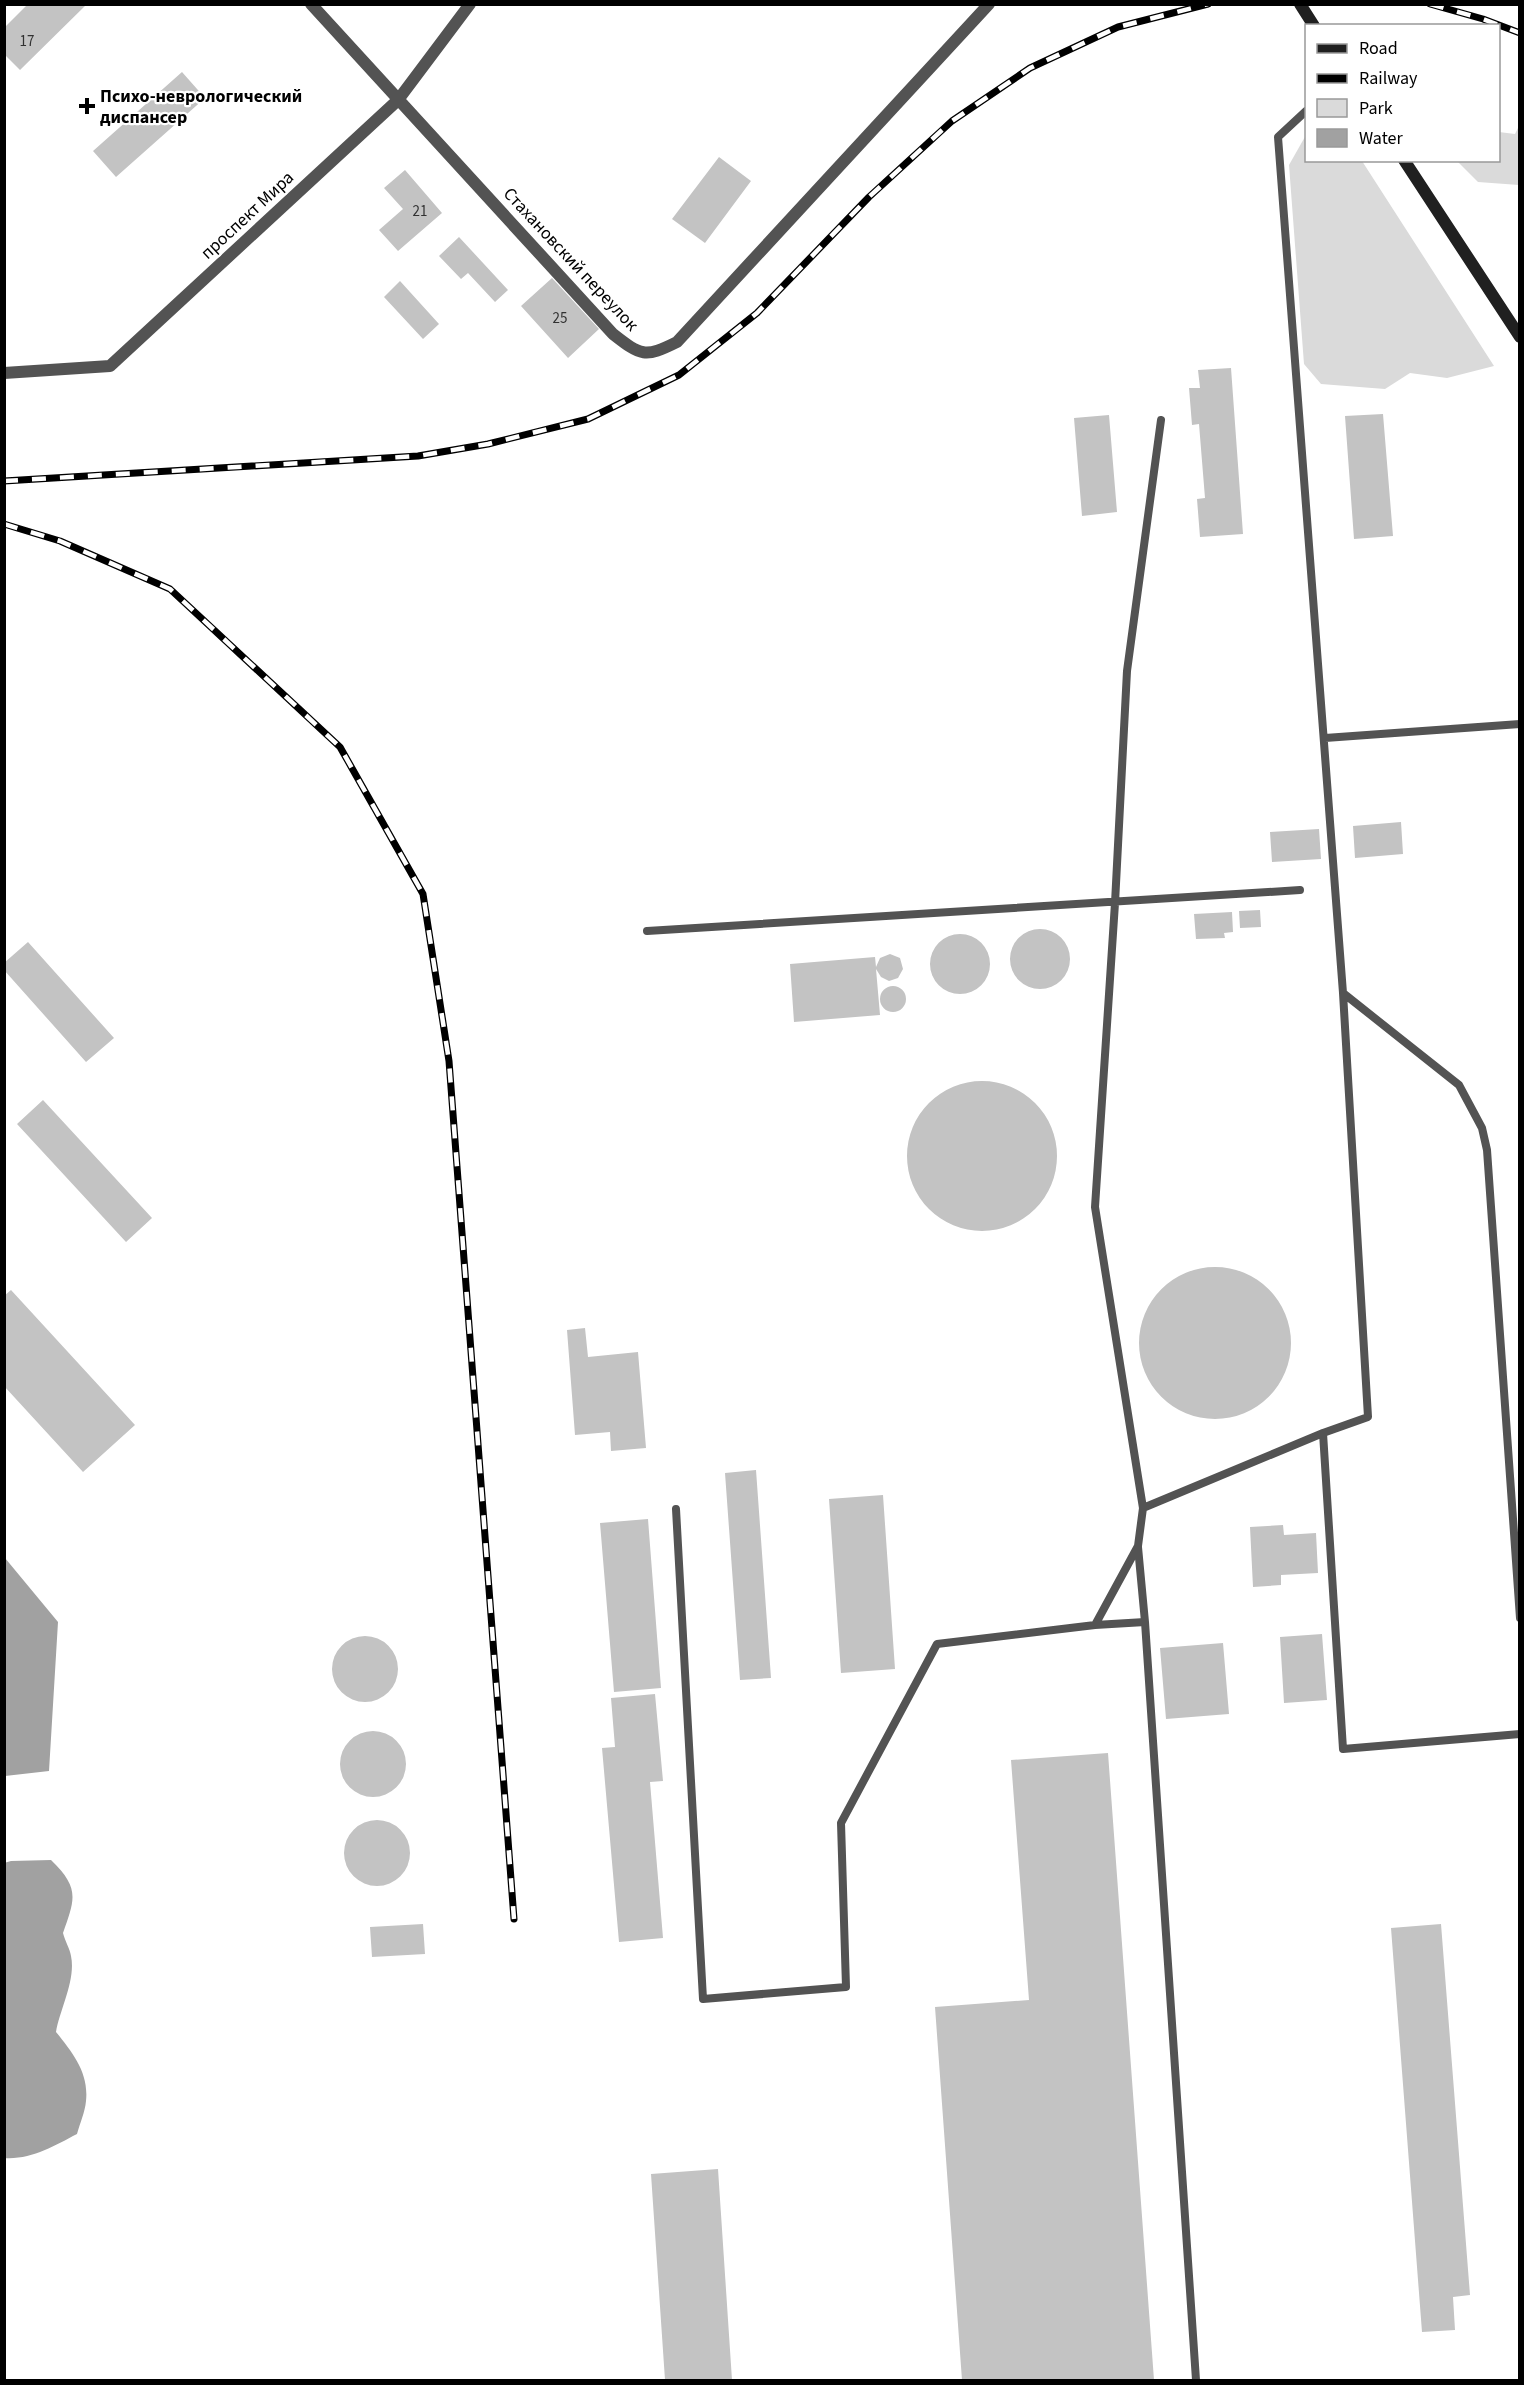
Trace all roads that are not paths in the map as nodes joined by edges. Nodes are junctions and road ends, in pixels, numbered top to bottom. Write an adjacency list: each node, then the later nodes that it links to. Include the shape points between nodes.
1 (311, 4): 6 (street, Стахановский переулок)
2 (470, 4): 6 (street, проспект Мира)
3 (989, 4): 6 (street, Стахановский переулок, via 677,342 654,354 633,350 613,334)
4 (1300, 4): 5 (main road)
5 (1313, 24)
6 (398, 100): 10 (street, проспект Мира, via 110,366)
7 (1305, 112): 13 (lane, via 1278,137)
8 (1405, 162): 9 (main road)
9 (1520, 337)
10 (4, 373)
11 (1161, 420): 15 (lane, via 1126,671)
12 (1520, 724): 13 (lane)
13 (1325, 738): 17 (lane)
14 (1300, 890): 15 (lane)
15 (1115, 903): 16 (lane); 19 (lane, via 1095,1207)
16 (648, 931)
17 (1343, 993): 18 (lane, via 1368,1417); 22 (lane, via 1459,1085 1482,1128 1488,1162)
18 (1323, 1433): 19 (lane); 25 (lane, via 1343,1749)
19 (1143, 1508): 21 (lane)
20 (676, 1509): 24 (lane, via 703,1999 846,1986 841,1823 937,1644)
21 (1138, 1546): 23 (lane); 24 (lane)
22 (1520, 1618)
23 (1145, 1622): 24 (lane); 26 (lane)
24 (1095, 1625)
25 (1520, 1734)
26 (1196, 2380)

